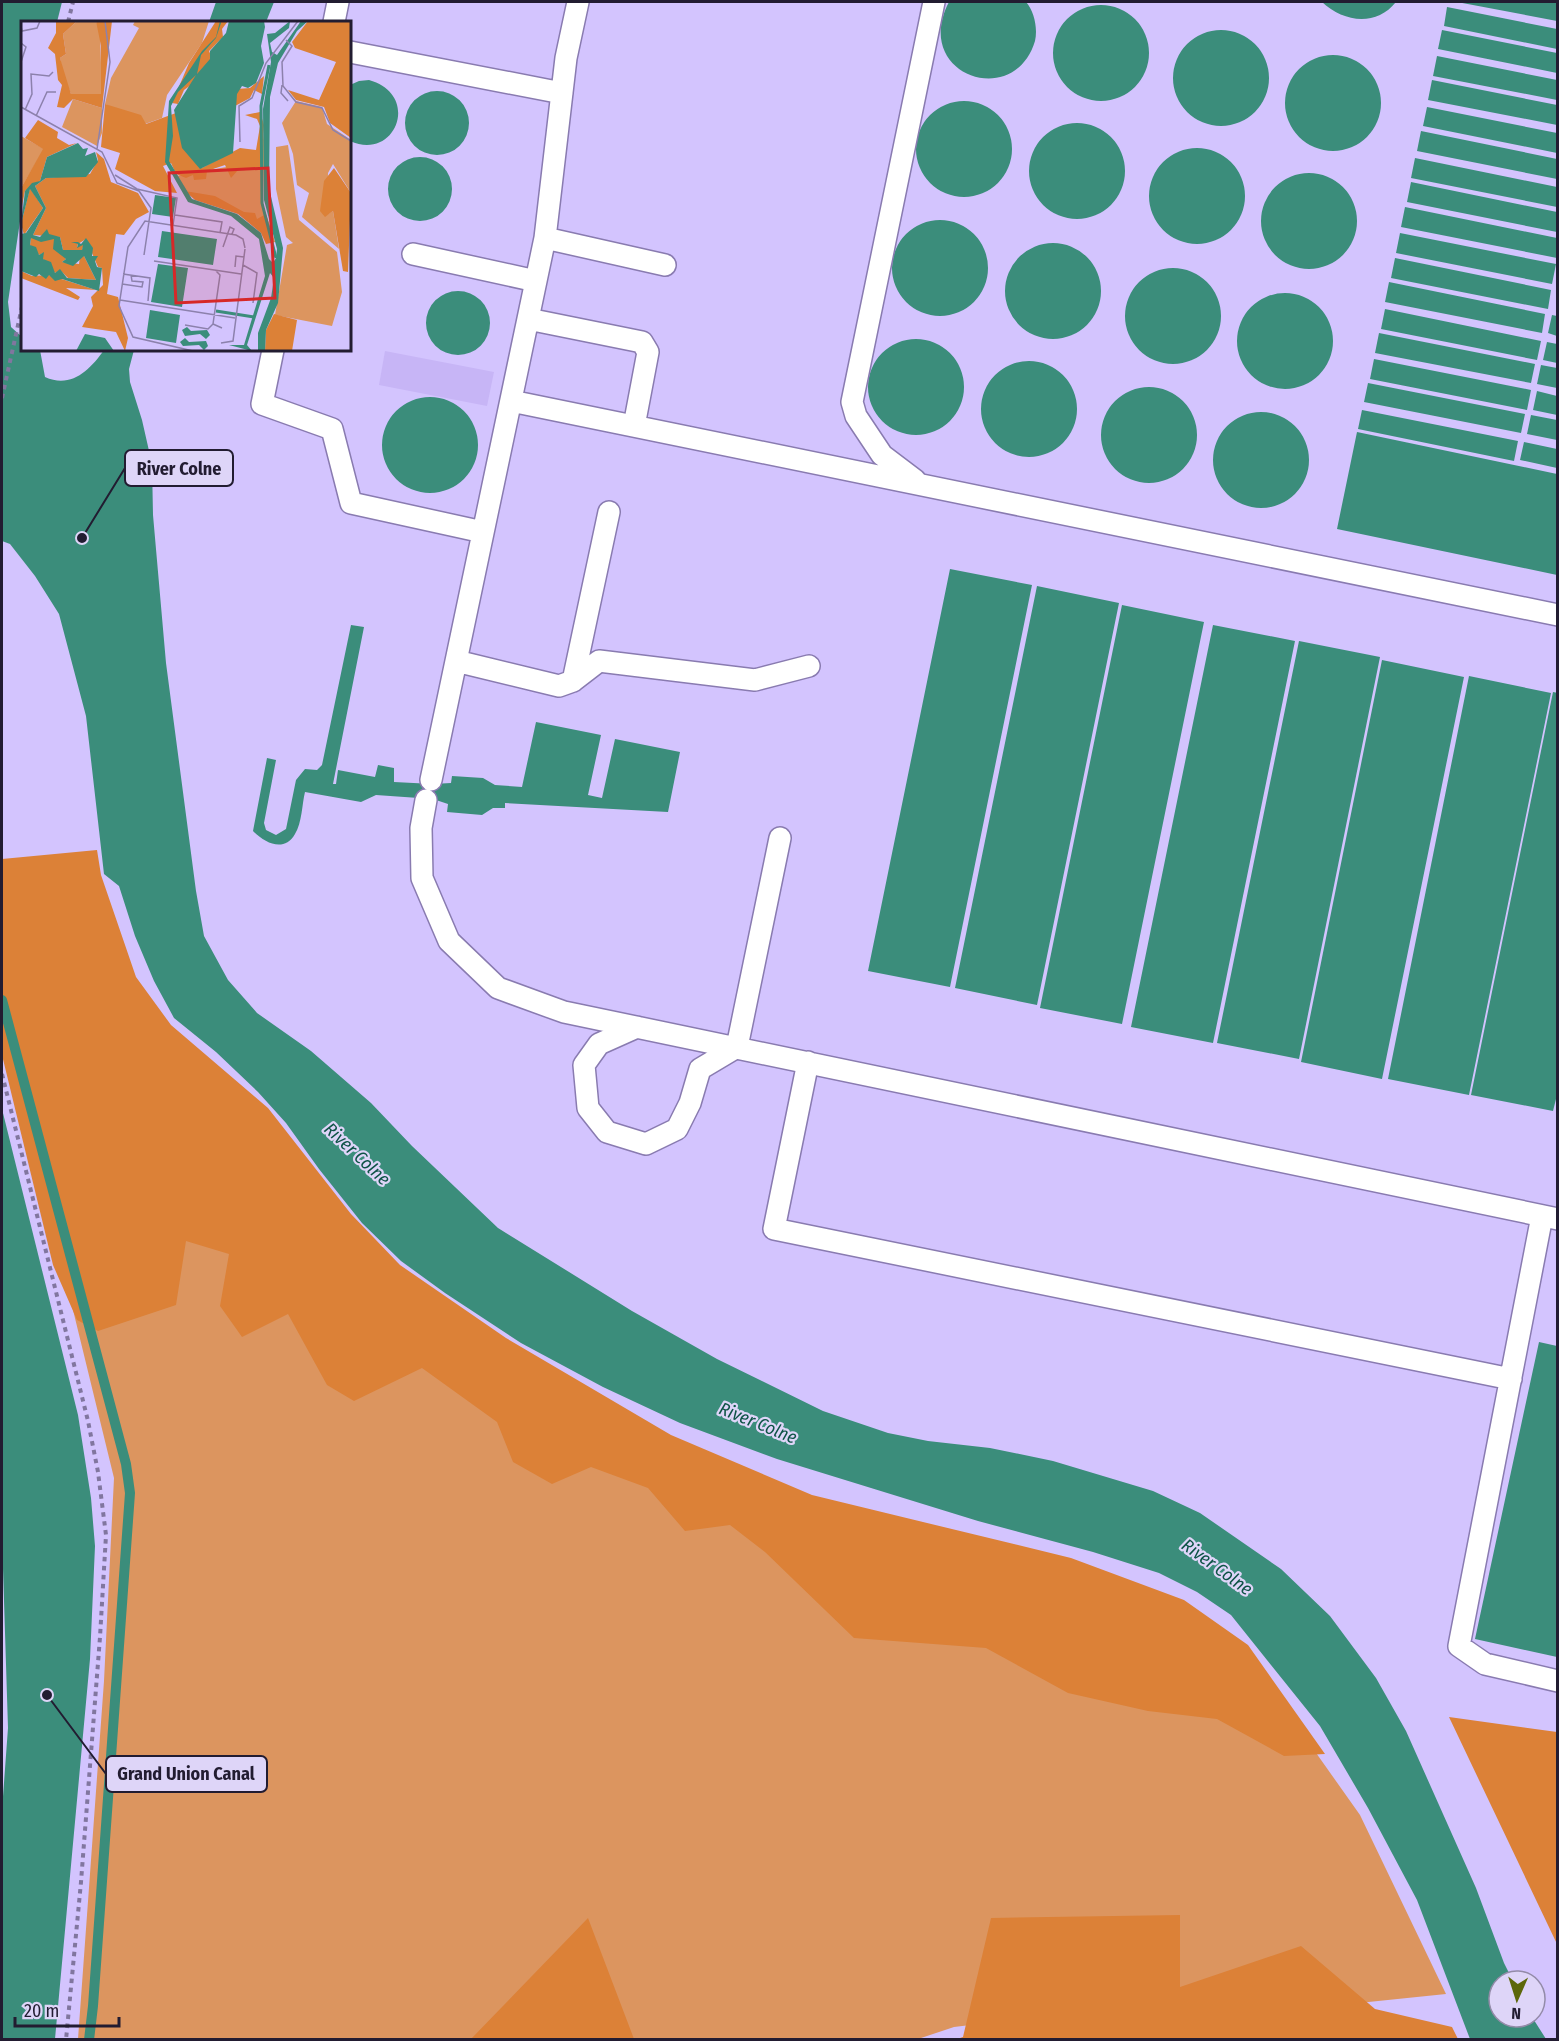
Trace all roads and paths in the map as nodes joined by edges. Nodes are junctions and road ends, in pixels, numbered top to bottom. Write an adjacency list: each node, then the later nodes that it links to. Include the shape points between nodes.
1 (74, 2): 5 (path)
2 (338, 2): 6 (lane)
3 (578, 2): 8 (lane)
4 (934, 2): 19 (lane, via 852,402 856,416 882,455)
5 (68, 21)
6 (334, 21)
7 (351, 52): 8 (lane)
8 (562, 93): 9 (lane)
9 (545, 238): 11 (lane); 12 (lane)
10 (412, 254): 12 (lane)
11 (665, 265)
12 (536, 281): 14 (lane)
13 (21, 312): 16 (path)
14 (528, 319): 17 (lane); 18 (lane, via 642,342 648,352)
15 (273, 351): 21 (lane, via 262,404 332,429 351,503)
16 (2, 398)
17 (511, 400): 18 (lane); 21 (lane)
18 (634, 426): 19 (lane)
19 (921, 484): 22 (lane)
20 (609, 512): 25 (lane)
21 (483, 531): 23 (lane)
22 (1557, 615)
23 (456, 661): 25 (lane, via 559,686); 26 (lane)
24 (809, 666): 25 (lane, via 755,681 598,661)
25 (573, 681)
26 (431, 780)
27 (426, 800): 29 (lane, via 421,828 422,878 449,941 498,988 564,1012)
28 (780, 838): 30 (lane)
29 (637, 1027): 30 (lane); 30 (lane, via 599,1044 584,1065 588,1108 607,1132 646,1144 677,1129 700,1069)
30 (737, 1047): 31 (lane)
31 (808, 1062): 33 (lane); 34 (lane, via 774,1228)
32 (2, 1074): 36 (path, via 88,1421 106,1535)
33 (1550, 1218): 34 (lane)
34 (1511, 1379): 35 (lane, via 1459,1646 1485,1664)
35 (1557, 1681)
36 (66, 2040)

